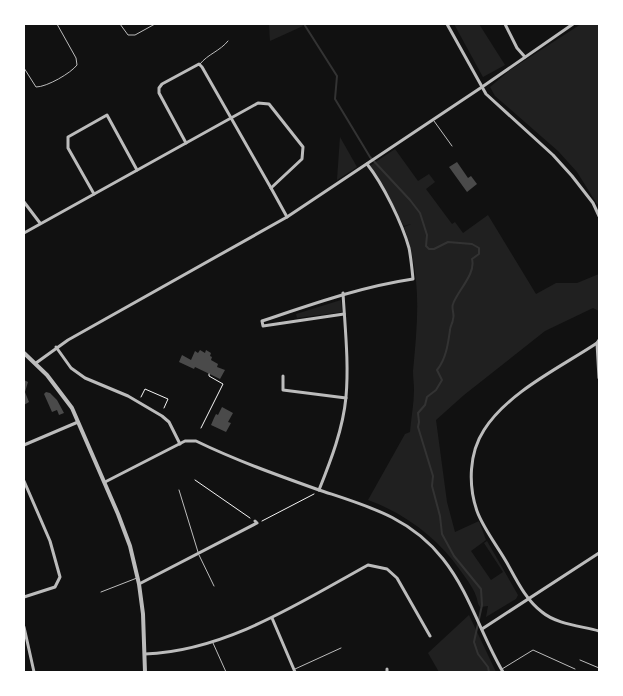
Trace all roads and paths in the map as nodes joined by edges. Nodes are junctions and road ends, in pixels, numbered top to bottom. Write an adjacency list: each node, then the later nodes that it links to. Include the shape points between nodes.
1 (57, 24): 10 (lane, via 77,65 42,87 36,87)
2 (120, 24): 3 (lane, via 128,35 135,35)
3 (155, 24)
4 (447, 24): 11 (street)
5 (505, 24): 8 (street)
6 (572, 24): 8 (street)
7 (228, 41): 9 (lane)
8 (525, 57): 11 (street)
9 (199, 64): 12 (street); 14 (street, via 159,88)
10 (24, 68)
11 (482, 87): 13 (street); 21 (street, via 490,99 553,155 593,203)
12 (231, 119): 14 (street); 18 (street); 18 (street, via 258,103 269,104 303,147 302,159)
13 (433, 120): 15 (lane); 16 (street)
14 (186, 143): 17 (street)
15 (452, 146)
16 (368, 163): 22 (street); 25 (street, via 402,228 414,279)
17 (137, 170): 19 (street); 19 (street, via 108,115 100,119 68,137 68,148)
18 (271, 188): 22 (street)
19 (94, 194): 23 (street)
20 (24, 202): 23 (street)
21 (599, 216)
22 (287, 218): 28 (street)
23 (40, 223): 24 (street)
24 (24, 233)
25 (343, 293): 26 (street); 26 (street, via 262,321 263,326)
26 (344, 314): 35 (street)
27 (598, 342): 33 (street); 54 (street, via 544,376 501,410 484,429 475,448 471,478 477,512)
28 (56, 347): 30 (street); 39 (street, via 71,368 85,378 128,396 162,416 169,422)
29 (24, 353): 30 (street)
30 (36, 363): 37 (street, via 60,391)
31 (209, 374): 38 (path, via 224,384)
32 (283, 376): 35 (street, via 283,390)
33 (599, 378)
34 (141, 397): 36 (path, via 145,389 168,399)
35 (346, 398): 45 (street, via 339,434)
36 (164, 408)
37 (78, 422): 40 (street); 43 (street)
38 (201, 428)
39 (180, 444): 43 (street); 45 (street, via 196,441)
40 (24, 445)
41 (195, 480): 46 (path)
42 (24, 481): 53 (street, via 50,541 60,576 55,587)
43 (105, 482): 49 (street, via 130,546)
44 (179, 490): 47 (lane)
45 (319, 490): 46 (path); 57 (street, via 382,511 430,544 451,570)
46 (256, 522): 47 (street)
47 (198, 553): 50 (street); 51 (lane)
48 (599, 553): 54 (street)
49 (137, 578): 50 (street); 52 (lane)
50 (138, 584): 62 (street)
51 (214, 586)
52 (101, 592)
53 (24, 597)
54 (528, 600): 57 (street); 58 (street, via 543,614)
55 (272, 618): 59 (street, via 368,565 376,565 397,578); 60 (street); 66 (street)
56 (24, 628): 68 (street)
57 (482, 629): 67 (street)
58 (599, 631)
59 (430, 636)
60 (213, 642): 62 (street, via 160,654); 70 (lane)
61 (341, 648): 66 (lane)
62 (145, 654): 69 (street)
63 (580, 660): 64 (lane)
64 (599, 668)
65 (574, 669): 67 (lane, via 533,650)
66 (294, 671)
67 (502, 671)
68 (34, 672)
69 (145, 672)
70 (226, 672)

